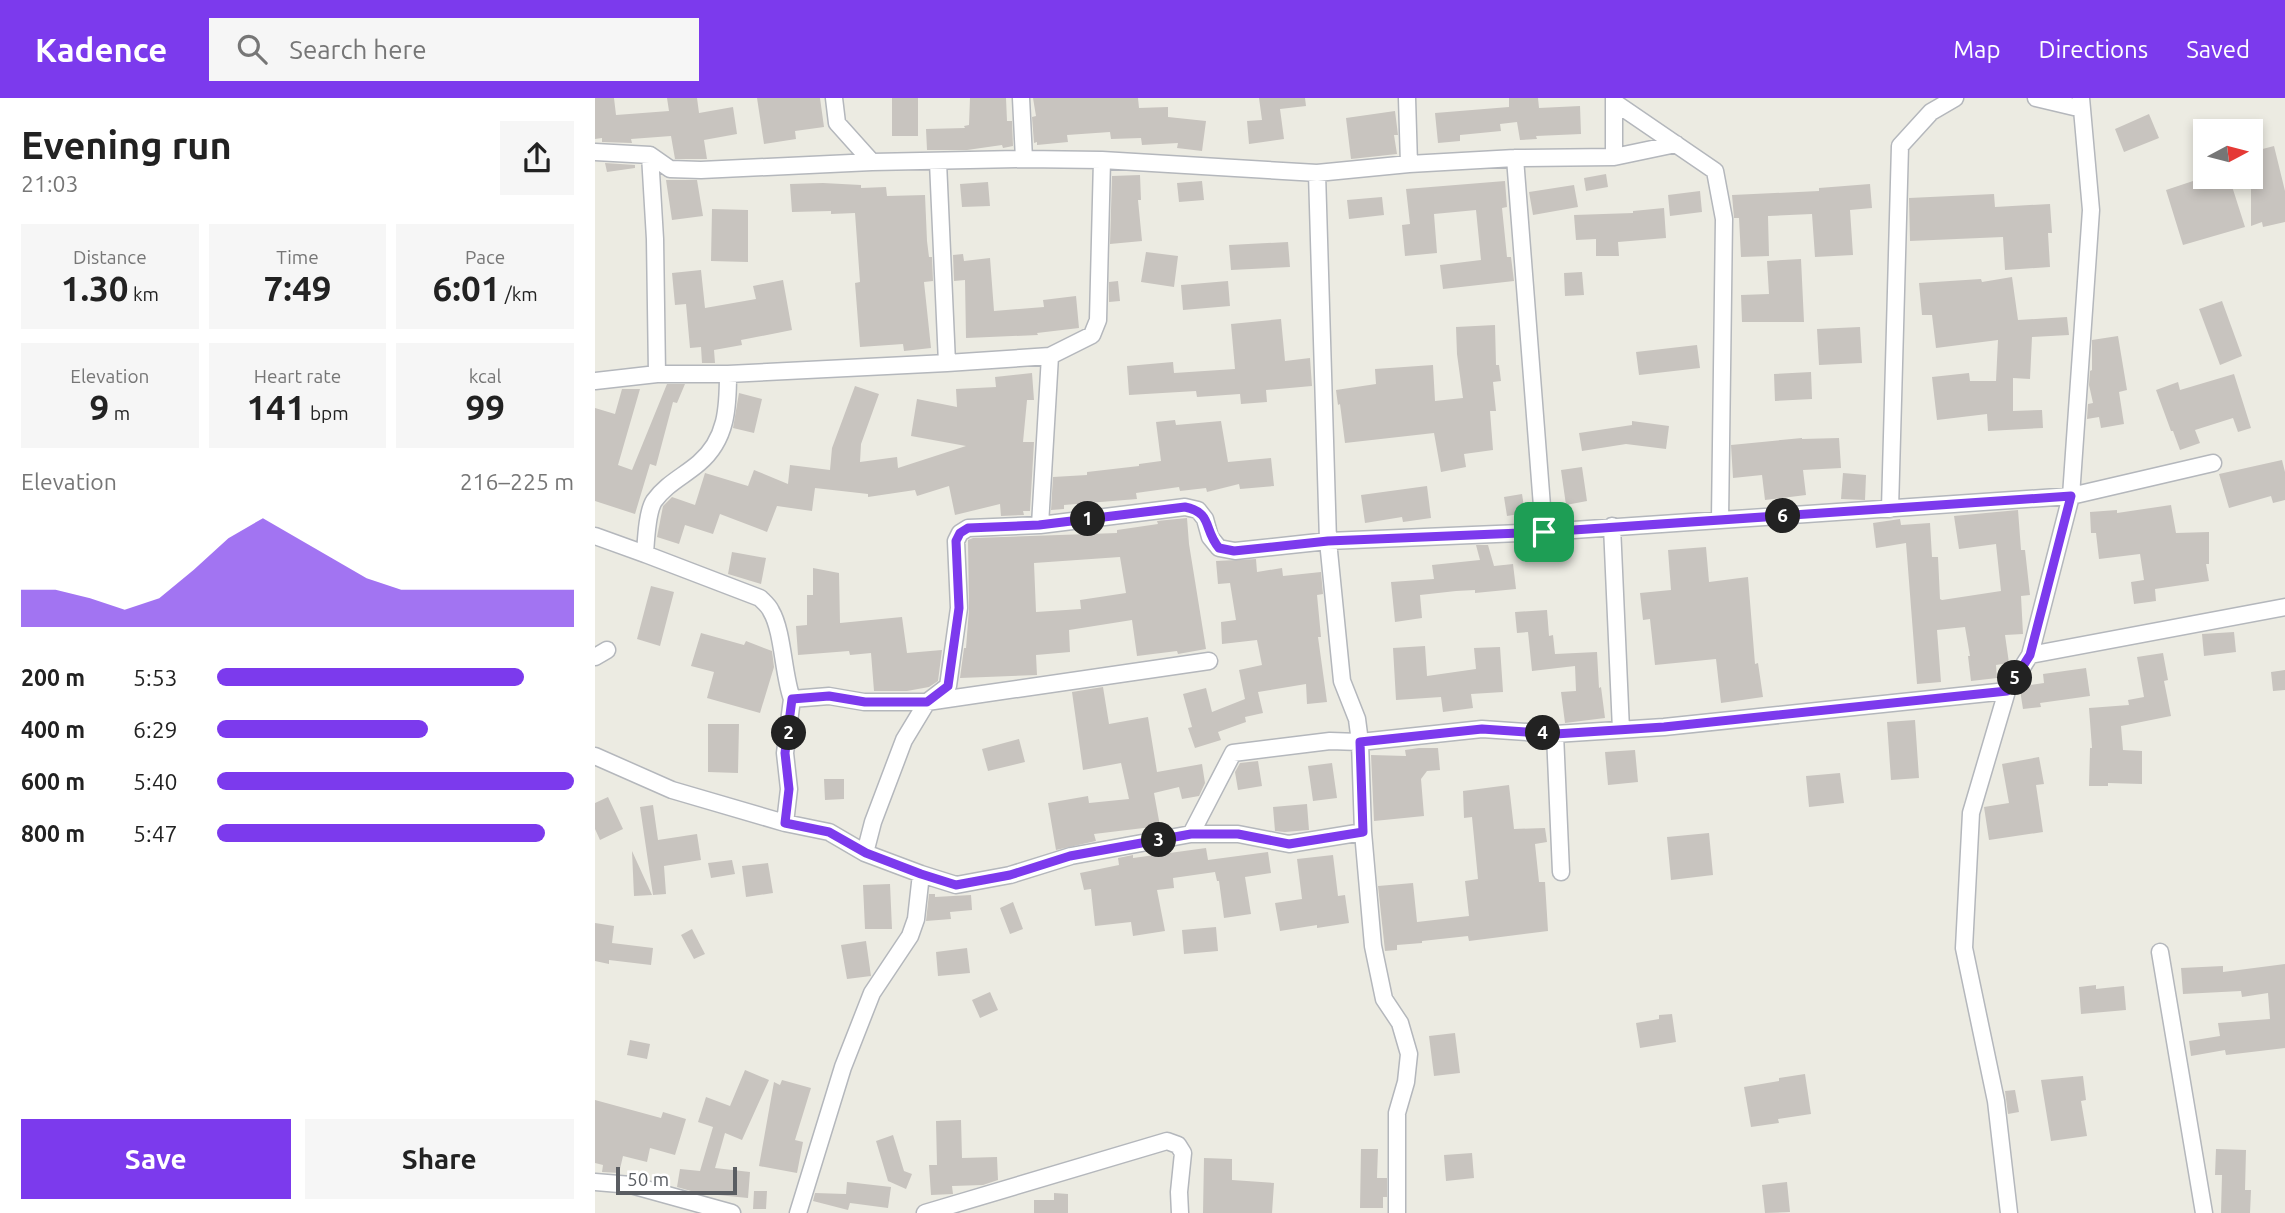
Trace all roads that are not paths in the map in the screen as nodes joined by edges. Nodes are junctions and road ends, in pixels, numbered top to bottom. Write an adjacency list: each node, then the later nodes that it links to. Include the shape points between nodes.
1 (835, 98): 15 (street, via 837,123)
2 (1021, 98): 13 (street)
3 (1407, 98): 17 (street)
4 (1955, 98): 26 (street, via 1931,112 1900,146)
5 (2036, 98): 7 (street)
6 (1614, 100): 8 (street); 11 (street)
7 (2075, 101): 25 (street, via 2083,128 2091,210)
8 (1676, 144): 11 (street); 27 (street, via 1715,171 1724,219)
9 (595, 152): 10 (street)
10 (650, 155): 15 (street, via 670,169 701,170); 21 (street)
11 (1614, 157): 12 (street)
12 (1515, 158): 17 (street); 30 (street)
13 (1024, 159): 14 (street); 16 (street)
14 (1102, 160): 18 (street); 19 (street, via 1098,320 1092,335)
15 (872, 162): 16 (street)
16 (938, 162): 20 (street)
17 (1409, 164): 18 (street)
18 (1317, 173): 32 (street)
19 (1050, 356): 20 (street); 28 (street)
20 (947, 363): 22 (street)
21 (657, 374): 22 (street); 23 (street)
22 (728, 374): 33 (street, via 728,408 720,436 701,462 669,484 652,503)
23 (595, 381)
24 (2213, 463): 25 (street)
25 (2071, 496): 26 (street); 35 (street)
26 (1889, 509): 27 (street)
27 (1720, 520): 29 (street)
28 (1039, 525): 32 (street, via 1185,507 1198,510 1219,548 1234,551); 39 (street, via 968,528 960,533 956,541 959,608 948,686)
29 (1612, 526): 30 (street); 40 (street)
30 (1544, 532): 32 (street)
31 (595, 536): 33 (street)
32 (1328, 541): 42 (street, via 1342,681 1357,719)
33 (645, 554): 38 (street, via 760,598 771,610)
34 (2285, 607): 35 (street)
35 (2030, 655): 37 (street)
36 (1209, 661): 39 (street)
37 (2007, 691): 40 (street); 57 (street, via 1971,813 1964,948 1996,1101)
38 (792, 699): 39 (street, via 829,696 865,702); 44 (street, via 785,753 789,789)
39 (927, 702): 47 (street, via 904,740)
40 (1621, 730): 41 (street)
41 (1555, 734): 42 (street, via 1482,729); 48 (street)
42 (1360, 742): 45 (street); 46 (street, via 1330,741 1233,753)
43 (595, 756): 44 (street, via 672,790)
44 (785, 823): 47 (street, via 829,832)
45 (1363, 832): 46 (street, via 1289,844 1238,834); 56 (street, via 1373,946 1384,999 1400,1023 1409,1054 1397,1113)
46 (1191, 834): 49 (street, via 1070,856 1010,875 956,885)
47 (866, 853): 49 (street)
48 (1561, 872)
49 (921, 874): 53 (street, via 910,936 873,993 843,1067)
50 (2160, 952): 58 (street)
51 (595, 1182): 52 (street, via 631,1185)
52 (732, 1213)
53 (798, 1213)
54 (925, 1213): 55 (street, via 1167,1141 1183,1153)
55 (1180, 1213)
56 (1397, 1213)
57 (2009, 1213)
58 (2204, 1213)

